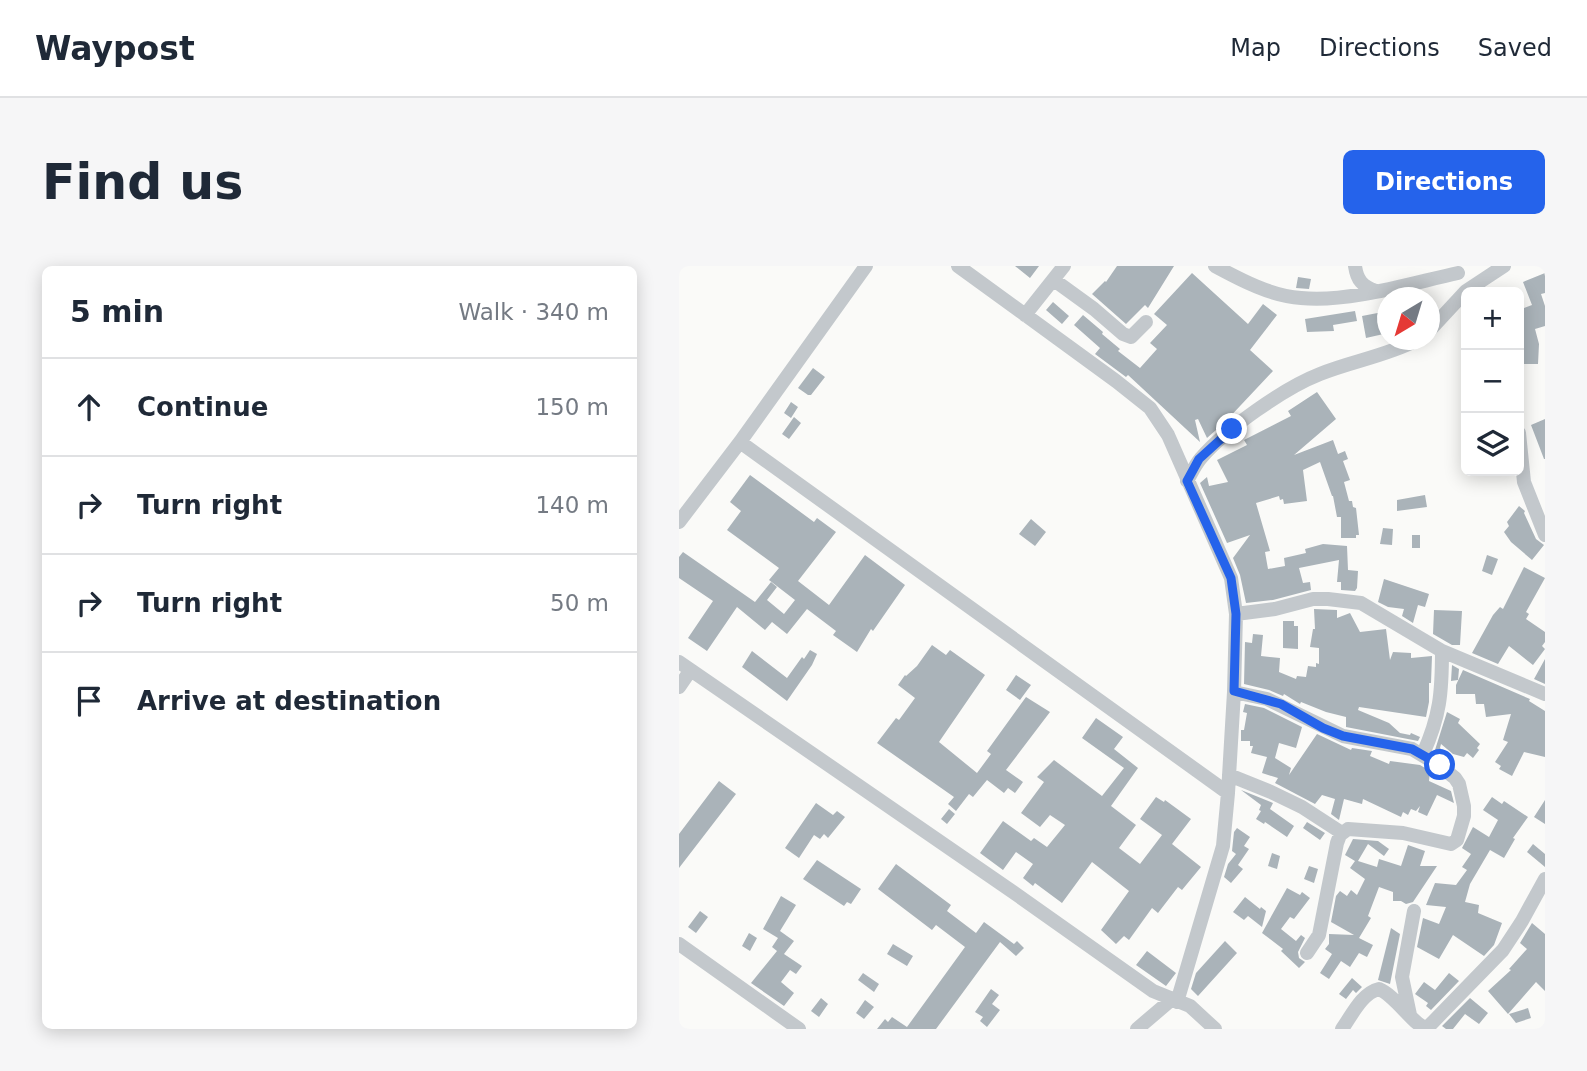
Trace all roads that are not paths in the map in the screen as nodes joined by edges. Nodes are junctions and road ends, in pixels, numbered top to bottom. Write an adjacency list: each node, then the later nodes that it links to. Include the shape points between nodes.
1 (866, 266): 17 (street)
2 (958, 266): 13 (street)
3 (1064, 266): 8 (street)
4 (1215, 266): 11 (street, via 1245,282 1302,299)
5 (1355, 266): 11 (street, via 1361,283)
6 (1504, 266): 10 (street)
7 (1456, 270): 9 (street); 11 (street)
8 (1054, 279): 13 (street); 15 (street, via 1122,334 1131,337)
9 (1464, 287)
10 (1474, 287)
11 (1375, 290)
12 (1461, 298): 14 (street)
13 (1025, 315): 19 (street, via 1150,408 1168,435)
14 (1440, 320)
15 (1146, 322)
16 (1393, 350): 19 (street, via 1319,374 1293,388 1232,429 1199,459)
17 (740, 442): 20 (street); 30 (street)
18 (1523, 476): 21 (street)
19 (1187, 481): 22 (street, via 1231,578)
20 (679, 523)
21 (1545, 535)
22 (1236, 614): 23 (street, via 1313,599 1361,603); 26 (street)
23 (1442, 651): 27 (street); 28 (street, via 1437,719)
24 (685, 666): 25 (street); 36 (street, via 1142,984)
25 (679, 687)
26 (1234, 691): 28 (street, via 1281,704 1343,736); 29 (street)
27 (1545, 694)
28 (1423, 754): 31 (street, via 1450,773 1462,793 1464,816 1454,843 1348,828)
29 (1229, 775): 30 (street); 31 (street, via 1302,807)
30 (1229, 793): 36 (street, via 1223,846)
31 (1342, 833): 35 (street, via 1319,935)
32 (1545, 880): 37 (street, via 1503,950 1431,1024 1422,1028)
33 (1414, 911): 37 (street, via 1402,976)
34 (679, 944): 38 (street)
35 (1307, 953)
36 (1174, 1001): 39 (street); 40 (street, via 1195,1010)
37 (1410, 1015): 41 (street, via 1385,991 1374,989)
38 (799, 1029)
39 (1137, 1029)
40 (1215, 1029)
41 (1342, 1029)

